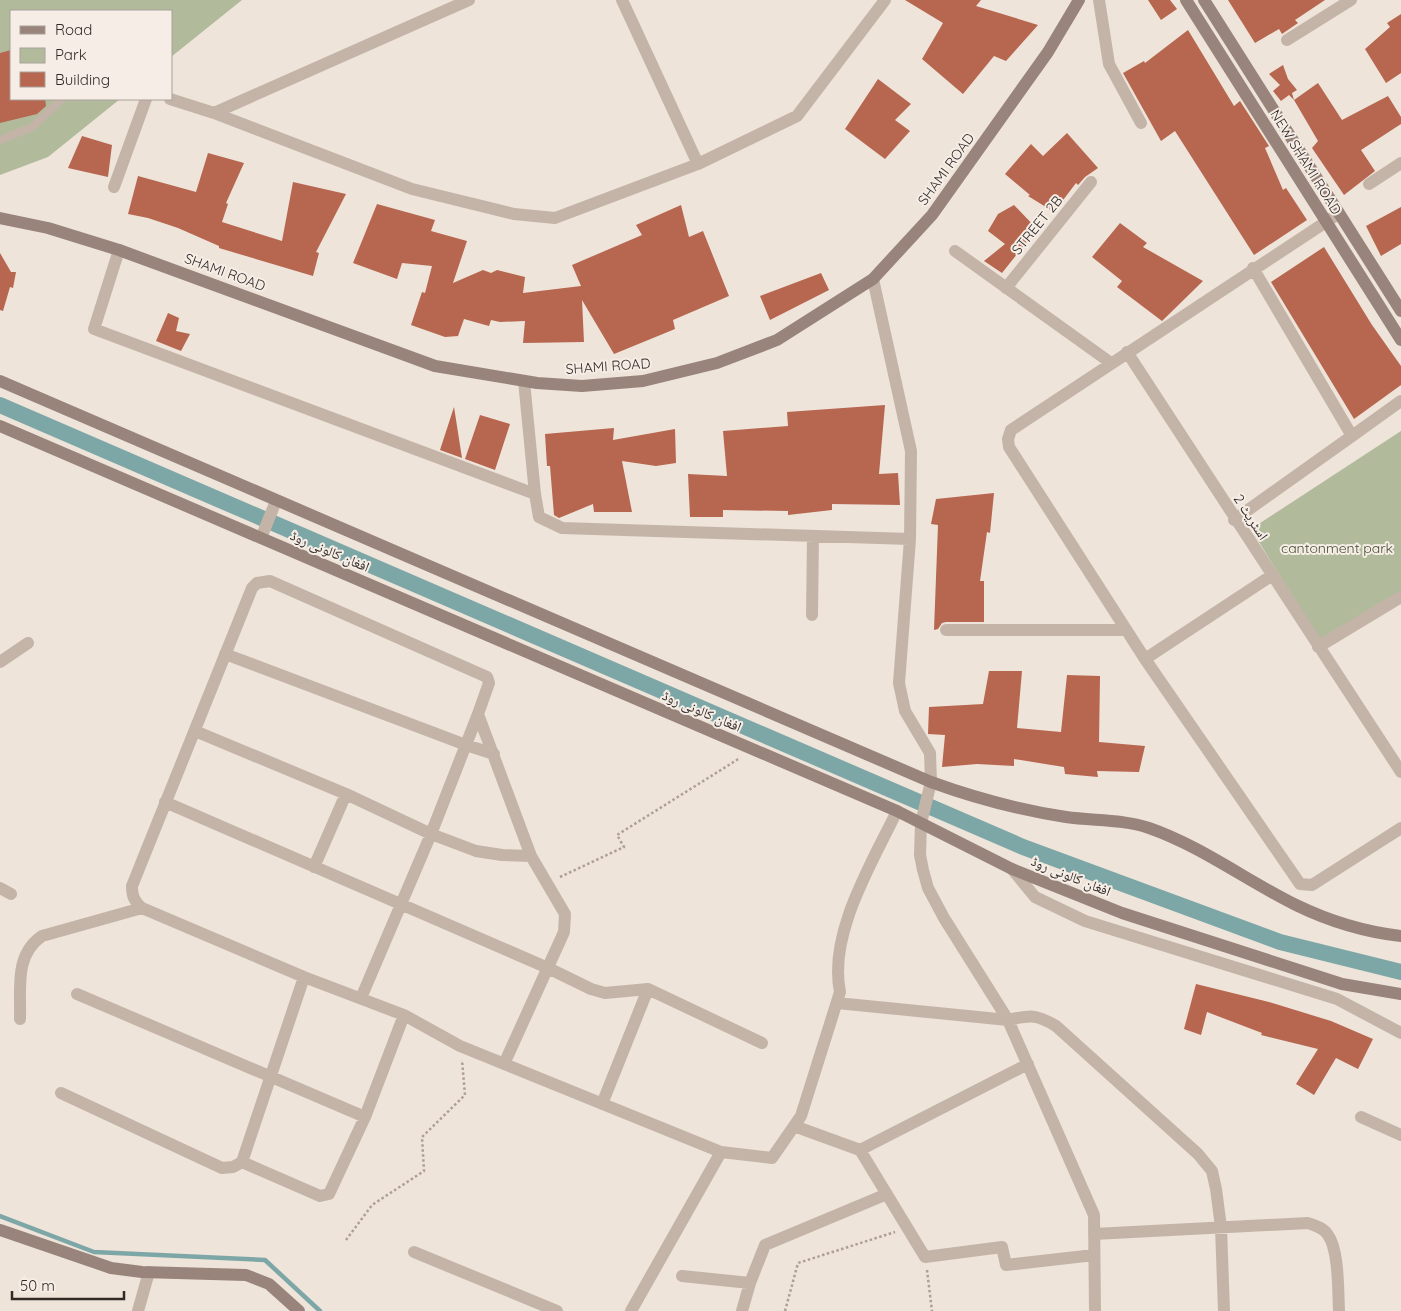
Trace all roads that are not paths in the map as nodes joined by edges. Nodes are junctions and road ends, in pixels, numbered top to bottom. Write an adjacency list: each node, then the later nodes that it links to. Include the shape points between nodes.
1 (469, 0): 13 (street)
2 (622, 0): 17 (street)
3 (885, 0): 17 (street, via 797,116)
4 (1079, 0): 27 (main road, SHAMI ROAD, via 1048,52 932,215)
5 (1099, 0): 14 (street, via 1109,64)
6 (1186, 0): 23 (main road, NEW SHAMI ROAD)
7 (1204, 0): 21 (main road, NEW SHAMI ROAD)
8 (1351, 0): 9 (street)
9 (1287, 40)
10 (61, 100): 15 (lane, via 32,127)
11 (146, 100): 20 (street)
12 (172, 100): 13 (street)
13 (214, 113): 17 (street, via 412,188 514,214 555,218)
14 (1141, 124)
15 (0, 140)
16 (1401, 163): 19 (street)
17 (698, 164)
18 (1092, 182): 28 (street, STREET 2B)
19 (1369, 184)
20 (114, 187)
21 (1338, 214): 23 (street); 29 (main road, NEW SHAMI ROAD)
22 (0, 218): 24 (main road, SHAMI ROAD, via 48,228)
23 (1325, 222): 26 (street); 30 (main road, NEW SHAMI ROAD)
24 (119, 250): 34 (main road, SHAMI ROAD, via 435,366); 38 (street, via 94,329)
25 (955, 251): 28 (street)
26 (1253, 268): 31 (street); 37 (street)
27 (873, 279): 34 (main road, SHAMI ROAD, via 777,340 717,363 643,381 582,386); 43 (street, via 911,452)
28 (1006, 288): 32 (street)
29 (1401, 311)
30 (1401, 340)
31 (1127, 352): 32 (street); 40 (street, اسٹریٹ 2)
32 (1111, 363): 48 (street, via 1011,430 1008,439 1009,447)
33 (0, 381): 39 (main road)
34 (524, 381): 38 (street)
35 (1401, 401): 37 (street)
36 (0, 426): 42 (main road, افغان کالونی روڈ)
37 (1352, 436): 40 (street)
38 (535, 494): 41 (street, via 539,517 562,528)
39 (276, 501): 42 (street); 59 (main road)
40 (1234, 520): 44 (street, اسٹریٹ 2)
41 (813, 536): 43 (street); 46 (street)
42 (261, 538): 62 (main road, افغان کالونی روڈ)
43 (910, 539): 59 (street, via 899,683 905,711 930,753)
44 (1271, 576): 50 (street, اسٹریٹ 2); 52 (street)
45 (1401, 597): 50 (street)
46 (812, 615)
47 (946, 630): 48 (street)
48 (1126, 630): 52 (street)
49 (28, 643): 53 (street)
50 (1318, 647): 58 (street, اسٹریٹ 2)
51 (226, 654): 54 (street, via 252,588 257,583 270,582 487,677 489,683); 55 (street); 56 (street)
52 (1146, 659): 64 (street, via 1300,884 1312,885)
53 (0, 662)
54 (478, 714): 56 (street); 57 (street)
55 (195, 730): 60 (street); 61 (street)
56 (466, 745): 57 (street); 65 (street)
57 (494, 754): 66 (street)
58 (1401, 772)
59 (930, 788): 63 (street); 71 (main road, via 1030,811 1148,828 1320,915 1352,926)
60 (346, 794): 65 (street); 67 (street)
61 (165, 802): 67 (street); 70 (street, via 132,886 132,895)
62 (897, 811): 63 (main road, افغان کالونی روڈ); 78 (street, via 848,912 836,975 840,992)
63 (922, 819): 68 (main road, افغان کالونی روڈ); 81 (street, via 920,855 928,888)
64 (1401, 828)
65 (431, 834): 66 (street, via 476,851); 69 (street)
66 (531, 856): 72 (street, via 565,914 564,932)
67 (314, 867): 69 (street)
68 (1012, 869): 76 (main road, افغان کالونی روڈ, via 1162,927 1342,984); 82 (street, via 1035,896 1085,922 1337,999)
69 (400, 904): 72 (street); 77 (street)
70 (142, 908): 73 (street); 80 (street, via 42,936 31,944 21,962)
71 (1401, 936)
72 (548, 968): 74 (street, via 605,993); 84 (street)
73 (304, 977): 77 (street); 86 (street)
74 (648, 989): 83 (street); 88 (street)
75 (77, 994): 86 (street)
76 (1401, 994)
77 (360, 998): 79 (street)
78 (836, 1003): 81 (street); 91 (street, via 801,1116)
79 (404, 1015): 84 (street, via 460,1046); 89 (street)
80 (20, 1020)
81 (1008, 1020): 85 (street); 97 (street, via 1031,1015 1056,1026 1198,1154 1212,1171)
82 (1401, 1032)
83 (762, 1043)
84 (504, 1064): 88 (street)
85 (1028, 1064): 93 (street); 99 (street, via 1094,1216)
86 (272, 1076): 89 (street); 95 (street)
87 (62, 1093): 95 (street, via 222,1168)
88 (602, 1104): 94 (street)
89 (365, 1117): 95 (street, via 329,1194 320,1196)
90 (1361, 1118): 92 (street)
91 (794, 1126): 93 (street); 94 (street, via 772,1158)
92 (1401, 1135)
93 (860, 1150): 96 (street)
94 (721, 1152): 108 (street)
95 (242, 1162)
96 (887, 1194): 101 (street, via 925,1257 1002,1247 1006,1265); 104 (street, via 765,1245)
97 (1220, 1227): 99 (street); 111 (street); 112 (street, via 1308,1223 1319,1227 1334,1244)
98 (0, 1230): 102 (main road, via 99,1265)
99 (1094, 1234): 101 (street)
100 (414, 1252): 107 (street)
101 (1094, 1255): 110 (street)
102 (148, 1272): 105 (street); 106 (main road, via 246,1274 268,1284)
103 (682, 1276): 104 (street)
104 (750, 1283): 109 (street)
105 (138, 1311)
106 (299, 1311)
107 (557, 1311)
108 (631, 1311)
109 (742, 1311)
110 (1095, 1311)
111 (1224, 1311)
112 (1340, 1311)

